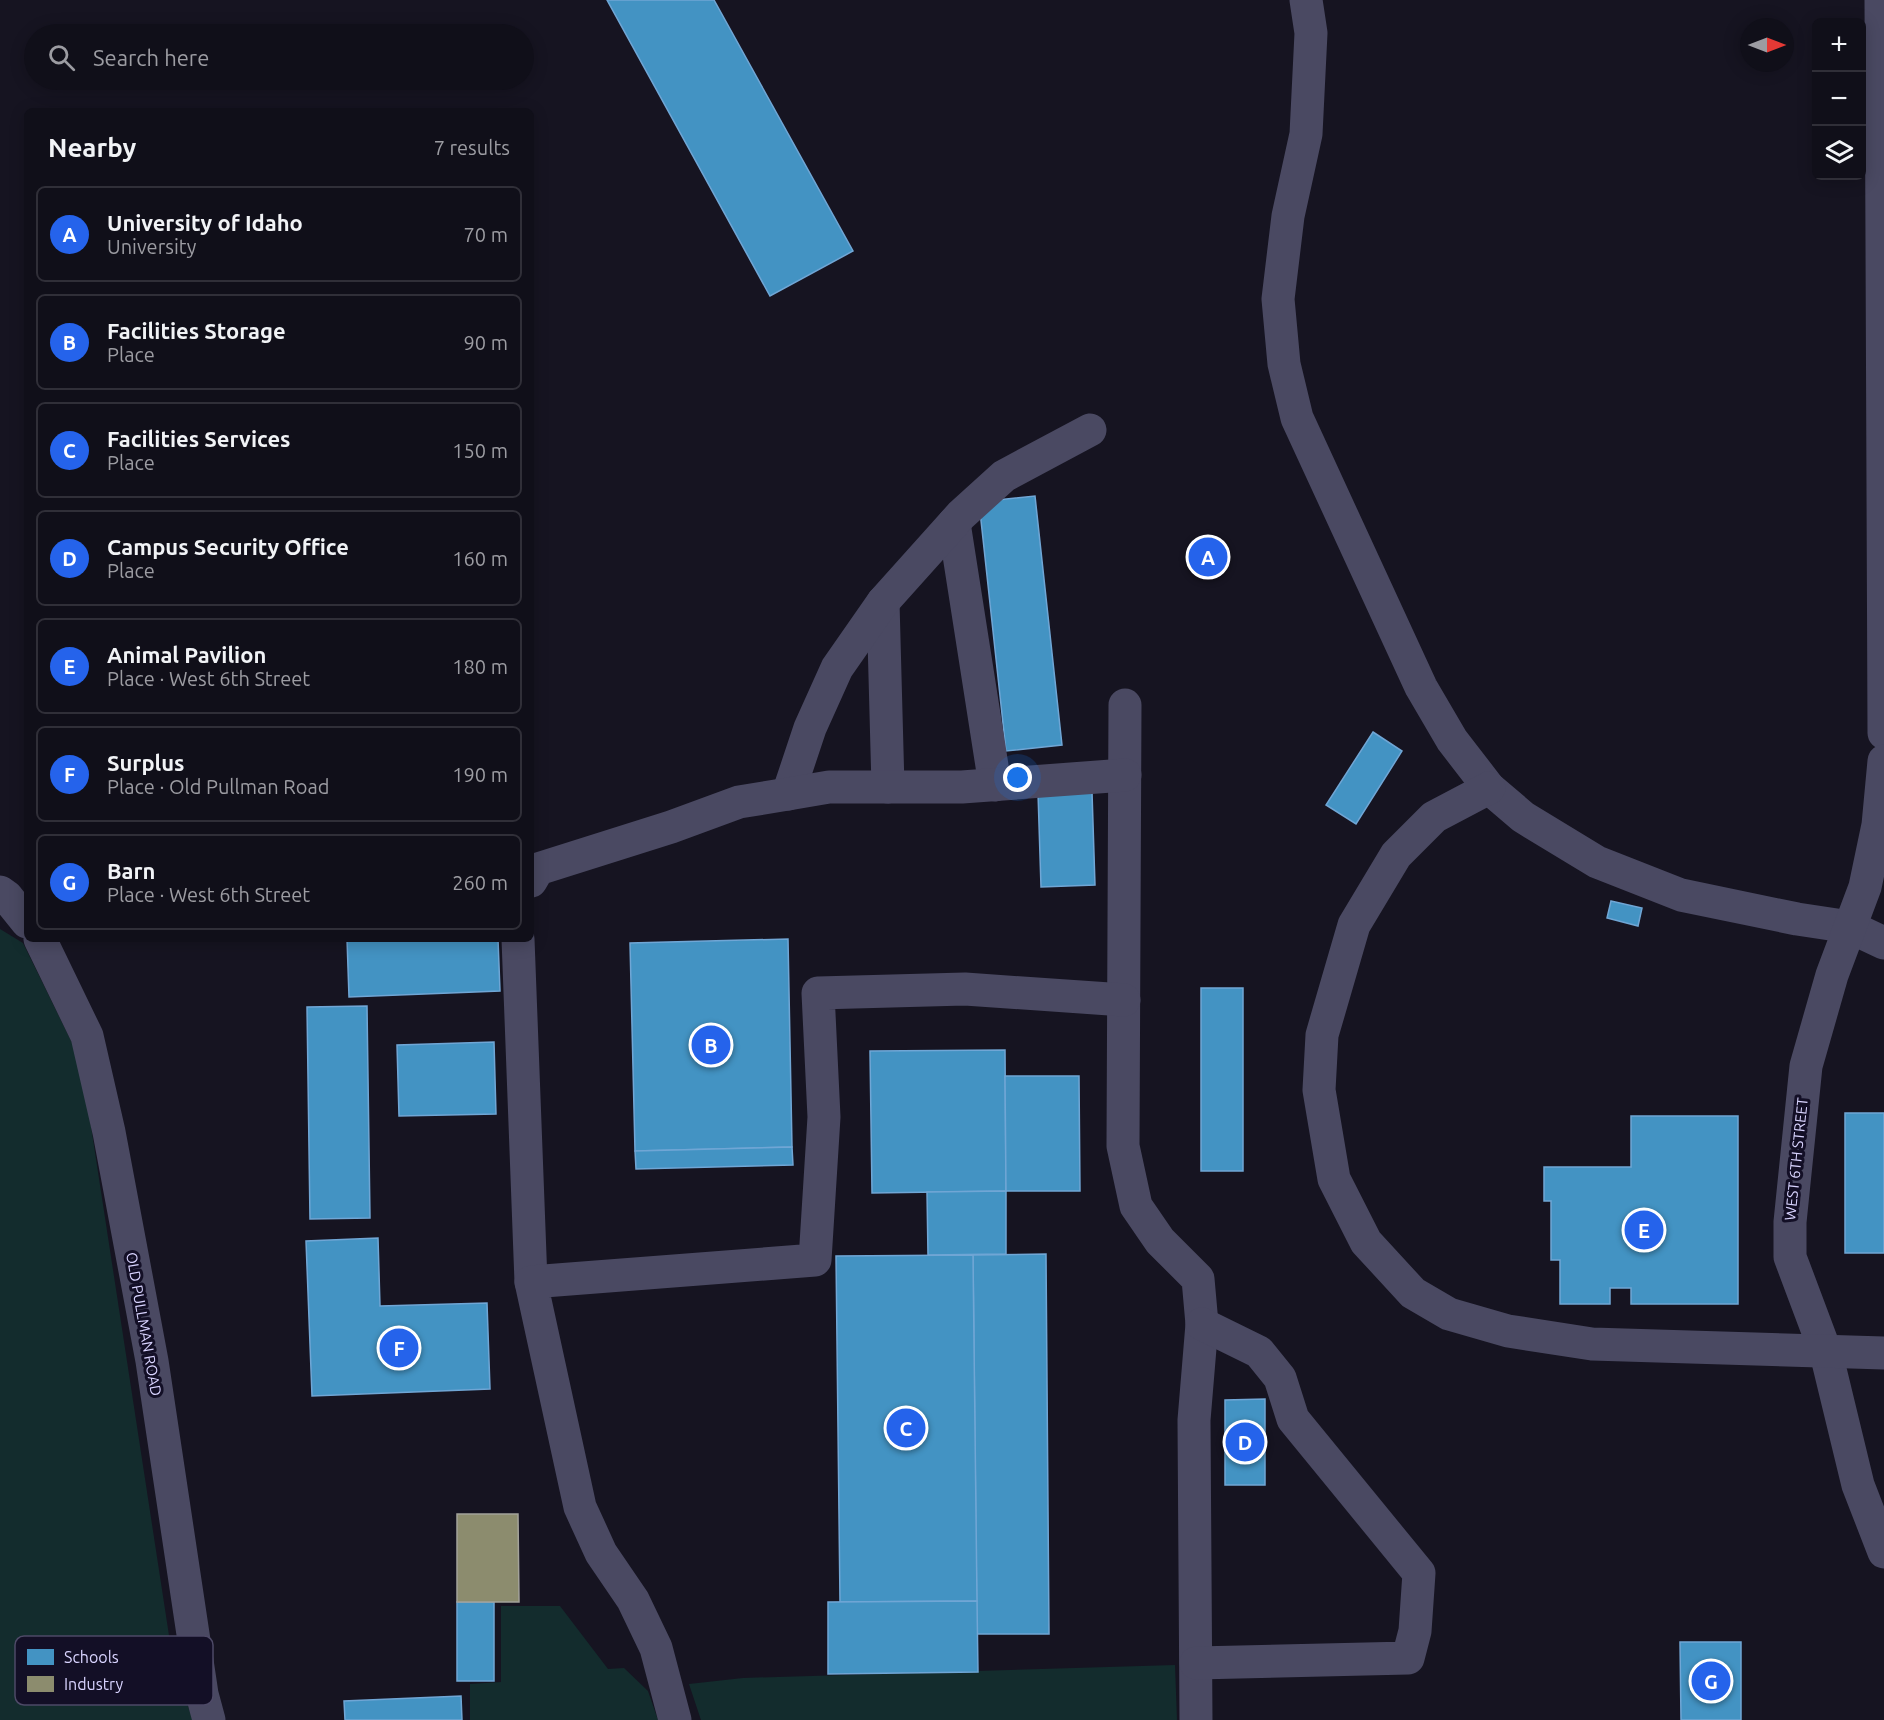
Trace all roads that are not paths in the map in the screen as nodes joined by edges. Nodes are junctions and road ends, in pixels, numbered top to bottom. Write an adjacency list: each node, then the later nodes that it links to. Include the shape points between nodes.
1 (1306, 0): 13 (street, via 1311,33 1306,134 1288,216 1278,299 1284,364 1297,418 1421,687 1452,740)
2 (1882, 14): 3 (street)
3 (1882, 361): 8 (street)
4 (1090, 430): 5 (street, via 1004,476)
5 (954, 523): 6 (street); 11 (street)
6 (883, 602): 12 (street); 14 (street, via 837,668 810,728)
7 (1125, 705): 10 (street)
8 (1884, 733)
9 (1884, 761): 18 (street, WEST 6TH STREET, via 1878,825 1865,887)
10 (1125, 775): 11 (street); 22 (street)
11 (995, 785): 12 (street)
12 (888, 788): 14 (street, via 828,788)
13 (1489, 788): 18 (street, via 1523,817 1597,862 1670,891 1797,920); 25 (street, via 1434,817 1396,855 1354,925 1322,1035 1320,1090 1334,1179 1366,1242 1413,1293 1449,1314 1508,1331 1592,1344)
14 (788, 794): 15 (street, via 739,802 538,869)
15 (534, 876)
16 (0, 892): 17 (street)
17 (24, 918)
18 (1850, 927): 21 (street); 25 (street, WEST 6TH STREET, via 1806,1066 1790,1222 1790,1257)
19 (41, 942): 28 (street, OLD PULLMAN ROAD, via 87,1036 109,1132 152,1361)
20 (518, 942): 23 (street)
21 (1884, 943)
22 (1124, 1000): 23 (street, via 965,989 818,993 824,1117 814,1260); 24 (street, via 1123,1146 1136,1206 1160,1241 1198,1279)
23 (531, 1282): 32 (street, via 580,1507 601,1553 633,1600 656,1648)
24 (1202, 1324): 29 (street, via 1194,1420); 29 (street, via 1259,1352 1280,1378 1293,1419 1419,1573 1415,1631 1408,1658)
25 (1826, 1353): 26 (street); 27 (street, WEST 6TH STREET, via 1858,1485)
26 (1884, 1353)
27 (1884, 1552)
28 (193, 1636)
29 (1196, 1663): 33 (street)
30 (205, 1705): 31 (street, OLD PULLMAN ROAD)
31 (209, 1720)
32 (675, 1720)
33 (1196, 1720)

